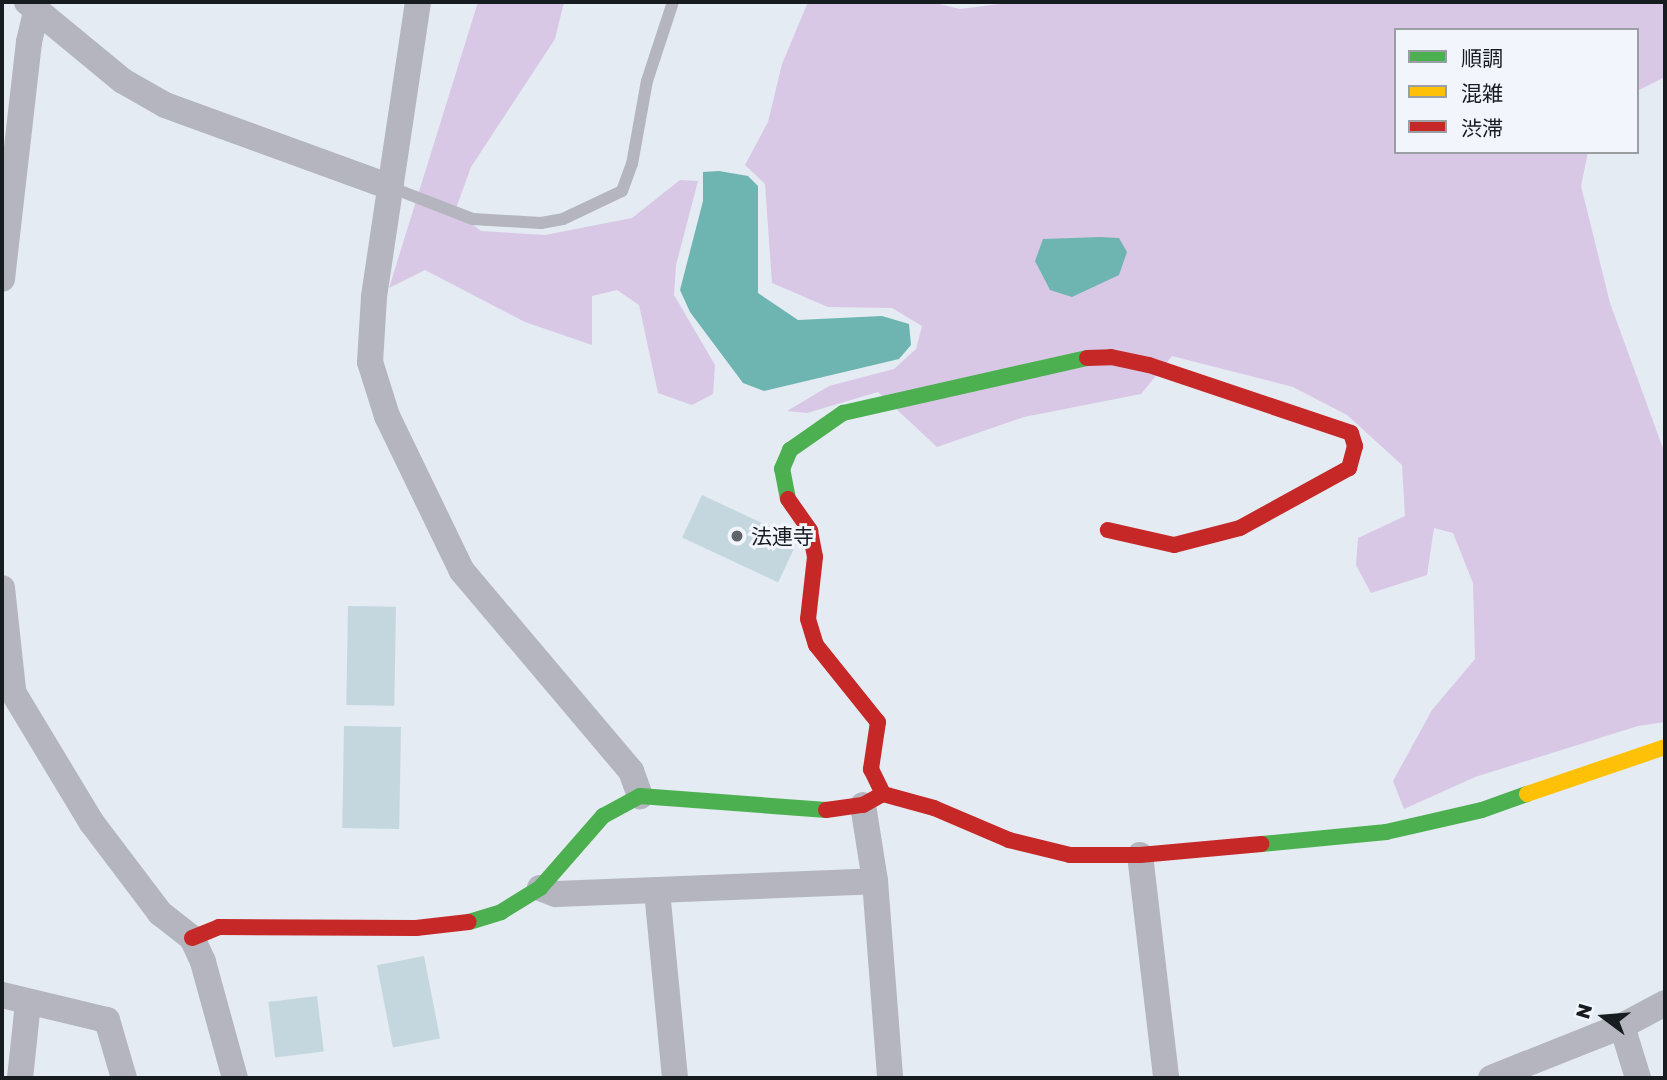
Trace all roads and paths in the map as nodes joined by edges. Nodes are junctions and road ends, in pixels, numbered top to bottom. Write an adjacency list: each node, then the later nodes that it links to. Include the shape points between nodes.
1 (418, 2): 4 (street)
2 (673, 2): 4 (lane, via 647,80 632,164 622,191 563,219 541,223 473,219)
3 (32, 6): 4 (street, via 123,81 165,105); 5 (street)
4 (390, 187): 10 (street, via 370,362 387,416 463,570 631,771)
5 (2, 279)
6 (1108, 530): 11 (street, via 1174,545 1240,528 1349,468 1355,446 1351,433 1149,365 1111,357 1076,359 843,413 790,450 782,469 787,498 810,531 815,557 808,619 816,645 878,722 871,769)
7 (2, 588): 8 (street)
8 (7, 682): 16 (street, via 92,823 160,913)
9 (1665, 747): 12 (street, via 1482,810 1385,832)
10 (640, 796): 11 (street, via 813,811); 14 (street, via 603,816)
11 (873, 799): 12 (street, via 934,808 1009,840 1070,855); 13 (street)
12 (1140, 855): 26 (street)
13 (876, 881): 15 (street); 25 (street)
14 (540, 888): 15 (street, via 556,894); 16 (street, via 501,912 461,924 219,927)
15 (657, 891): 24 (street)
16 (192, 938): 23 (street, via 204,962)
17 (2, 995): 18 (street)
18 (28, 1003): 21 (street); 22 (street, via 107,1020)
19 (1665, 1003): 20 (street)
20 (1622, 1027): 27 (street); 28 (street)
21 (20, 1078)
22 (124, 1078)
23 (236, 1078)
24 (675, 1078)
25 (890, 1078)
26 (1166, 1078)
27 (1491, 1078)
28 (1638, 1078)

